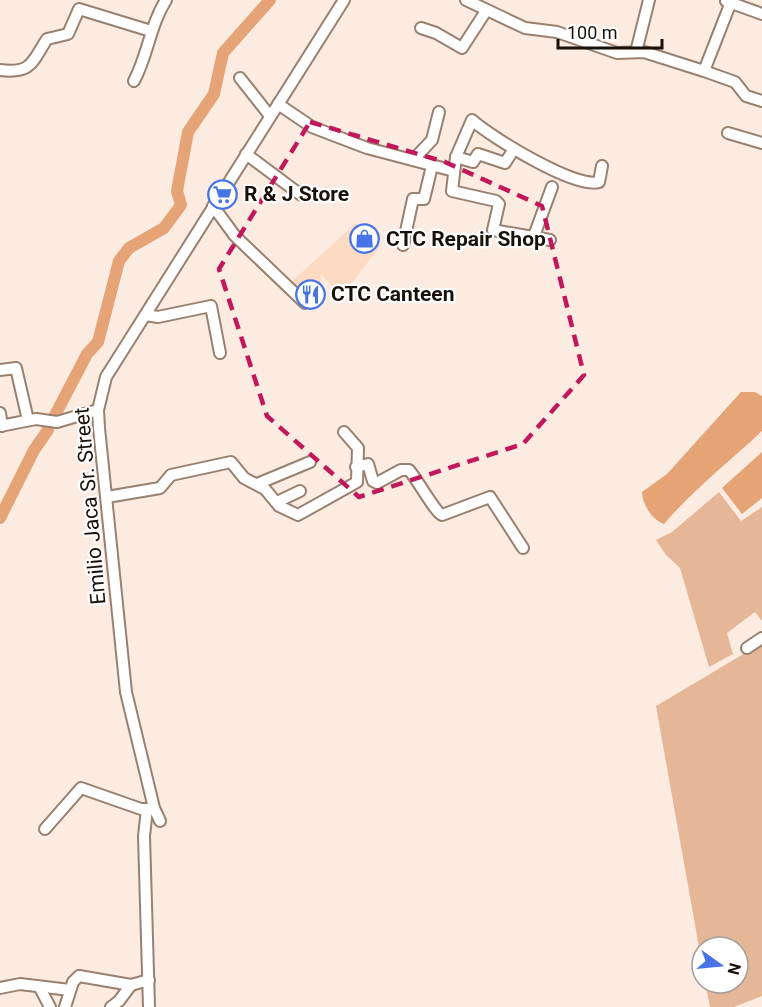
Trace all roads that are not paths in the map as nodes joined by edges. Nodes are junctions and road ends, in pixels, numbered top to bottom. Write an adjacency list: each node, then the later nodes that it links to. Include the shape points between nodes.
1 (166, 0): 9 (street)
2 (344, 0): 16 (street, Emilio Jaca Sr. Street)
3 (466, 0): 6 (street)
4 (649, 0): 10 (street)
5 (727, 1): 7 (street); 12 (street)
6 (486, 11): 8 (street, via 462,48); 10 (street, via 525,28 557,32 617,53)
7 (762, 14)
8 (421, 28)
9 (151, 31): 11 (street, via 79,9 68,33 47,39 33,64 16,71); 14 (street)
10 (636, 52): 12 (street)
11 (0, 70)
12 (704, 71): 15 (street, via 735,82 746,96)
13 (240, 78): 18 (street)
14 (134, 81)
15 (762, 101)
16 (278, 104): 18 (street, Emilio Jaca Sr. Street); 24 (street, via 312,127)
17 (439, 112): 24 (street, via 432,140)
18 (270, 116): 22 (street, Emilio Jaca Sr. Street)
19 (728, 133): 20 (street)
20 (762, 142)
21 (514, 149): 23 (street, via 504,163 478,154 473,162); 23 (street, via 472,120); 26 (street, via 568,176 595,183 599,182)
22 (246, 154): 29 (street); 30 (street, Emilio Jaca Sr. Street)
23 (456, 157): 27 (street)
24 (413, 160): 25 (street)
25 (432, 166): 27 (street); 33 (street, via 424,199 413,200)
26 (602, 166)
27 (454, 171): 31 (street, via 452,191 499,204 493,230)
28 (552, 187): 31 (street)
29 (302, 195)
30 (213, 206): 34 (street, via 235,236); 35 (street, Emilio Jaca Sr. Street)
31 (534, 236): 32 (street)
32 (550, 240)
33 (403, 245)
34 (305, 303)
35 (146, 315): 36 (street, via 158,317 211,306); 38 (street, Emilio Jaca Sr. Street, via 106,377)
36 (220, 353)
37 (0, 370): 40 (street, via 16,368)
38 (98, 410): 40 (street, via 57,422); 47 (street, Emilio Jaca Sr. Street)
39 (0, 413): 41 (street)
40 (28, 420): 41 (street)
41 (1, 426)
42 (345, 432): 44 (street, via 358,448)
43 (310, 462): 45 (street)
44 (356, 467): 48 (street, via 356,484 302,514 294,515); 49 (street, via 368,464 377,483 401,470 409,470 442,515 490,497)
45 (257, 484): 47 (street, via 244,478 228,462 171,475 160,488); 48 (street)
46 (300, 491): 48 (street)
47 (107, 497): 52 (street, Emilio Jaca Sr. Street, via 126,692)
48 (277, 502)
49 (523, 548)
50 (762, 638): 51 (street)
51 (747, 648)
52 (151, 809): 53 (street, Emilio Jaca Sr. Street); 54 (street, via 81,788); 55 (street, via 144,828)
53 (160, 821)
54 (45, 829)
55 (149, 980): 56 (street); 63 (street)
56 (131, 985): 59 (street, via 79,976); 62 (street)
57 (0, 988): 58 (street, via 20,984)
58 (40, 988): 59 (street); 60 (street)
59 (70, 990): 61 (street)
60 (50, 1007)
61 (65, 1007)
62 (111, 1007)
63 (149, 1007)

